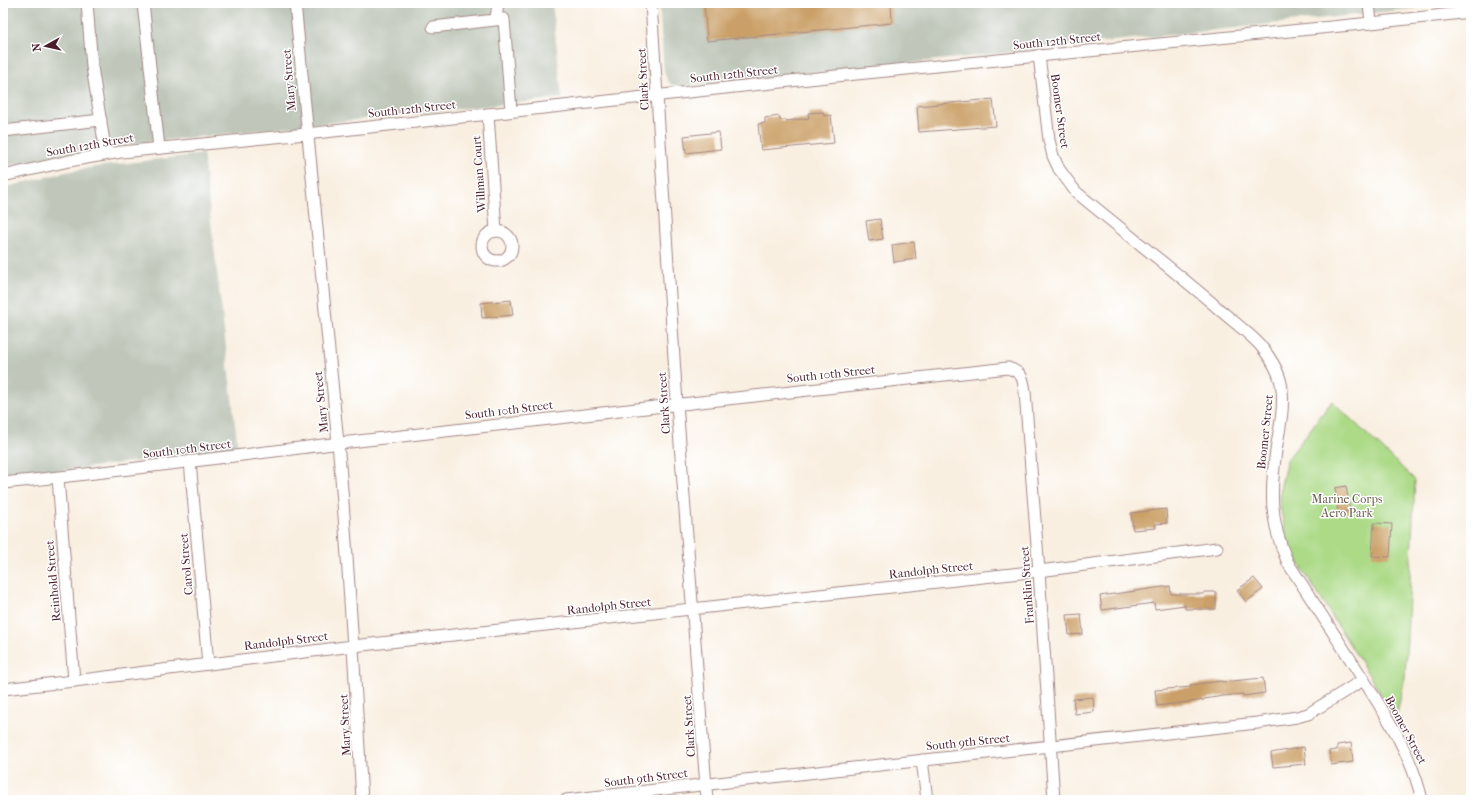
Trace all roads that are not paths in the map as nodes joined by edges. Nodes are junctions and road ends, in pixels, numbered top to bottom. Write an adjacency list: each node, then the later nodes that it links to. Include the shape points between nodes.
1 (87, 3): 15 (street, via 92,67)
2 (143, 3): 18 (street)
3 (295, 3): 17 (street, Mary Street)
4 (498, 3): 8 (street)
5 (651, 3): 12 (street, Clark Street)
6 (1369, 3): 9 (street)
7 (1471, 12): 9 (street, South 12th Street)
8 (496, 20): 10 (street); 13 (street, via 504,19)
9 (1371, 23): 11 (street, South 12th Street)
10 (433, 27)
11 (1039, 55): 12 (street, South 12th Street); 33 (street, Boomer Street, via 1049,140 1053,156 1067,181 1076,192 1254,339 1269,357 1282,390 1283,407 1272,496 1275,530 1288,562)
12 (656, 96): 13 (street, South 12th Street); 23 (street, Clark Street)
13 (511, 111): 14 (street, South 12th Street)
14 (488, 114): 17 (street, South 12th Street); 21 (street, Willman Court)
15 (101, 120): 16 (street); 19 (street)
16 (3, 131)
17 (306, 134): 18 (street, South 12th Street); 24 (street, Mary Street)
18 (159, 148): 19 (street, South 12th Street)
19 (106, 154): 20 (street, South 12th Street)
20 (3, 176)
21 (496, 231)
22 (1017, 371): 23 (street, South 10th Street, via 1008,368); 29 (street, Franklin Street, via 1023,378 1025,392)
23 (677, 404): 24 (street, South 10th Street); 30 (street, Clark Street)
24 (338, 443): 25 (street, South 10th Street); 31 (street, Mary Street)
25 (190, 461): 26 (street, South 10th Street); 32 (street, Carol Street)
26 (58, 478): 27 (street, South 10th Street); 34 (street, Reinhold Street)
27 (3, 483)
28 (1217, 548): 29 (street, Randolph Street)
29 (1039, 571): 30 (street, Randolph Street); 36 (street, Franklin Street)
30 (693, 610): 31 (street, Randolph Street); 38 (street, Clark Street)
31 (353, 646): 32 (street, Randolph Street); 39 (street, Mary Street)
32 (208, 664): 34 (street, Randolph Street)
33 (1363, 680): 36 (street, South 9th Street, via 1308,714 1297,717); 44 (street, Boomer Street, via 1392,726 1409,761)
34 (74, 682): 35 (street, Randolph Street)
35 (3, 689)
36 (1051, 746): 37 (street, South 9th Street); 43 (street, Franklin Street)
37 (922, 760): 38 (street, South 9th Street); 42 (street)
38 (706, 784): 40 (street, South 9th Street); 41 (street, Clark Street)
39 (362, 800)
40 (566, 800)
41 (707, 800)
42 (927, 800)
43 (1054, 800)
44 (1422, 800)

